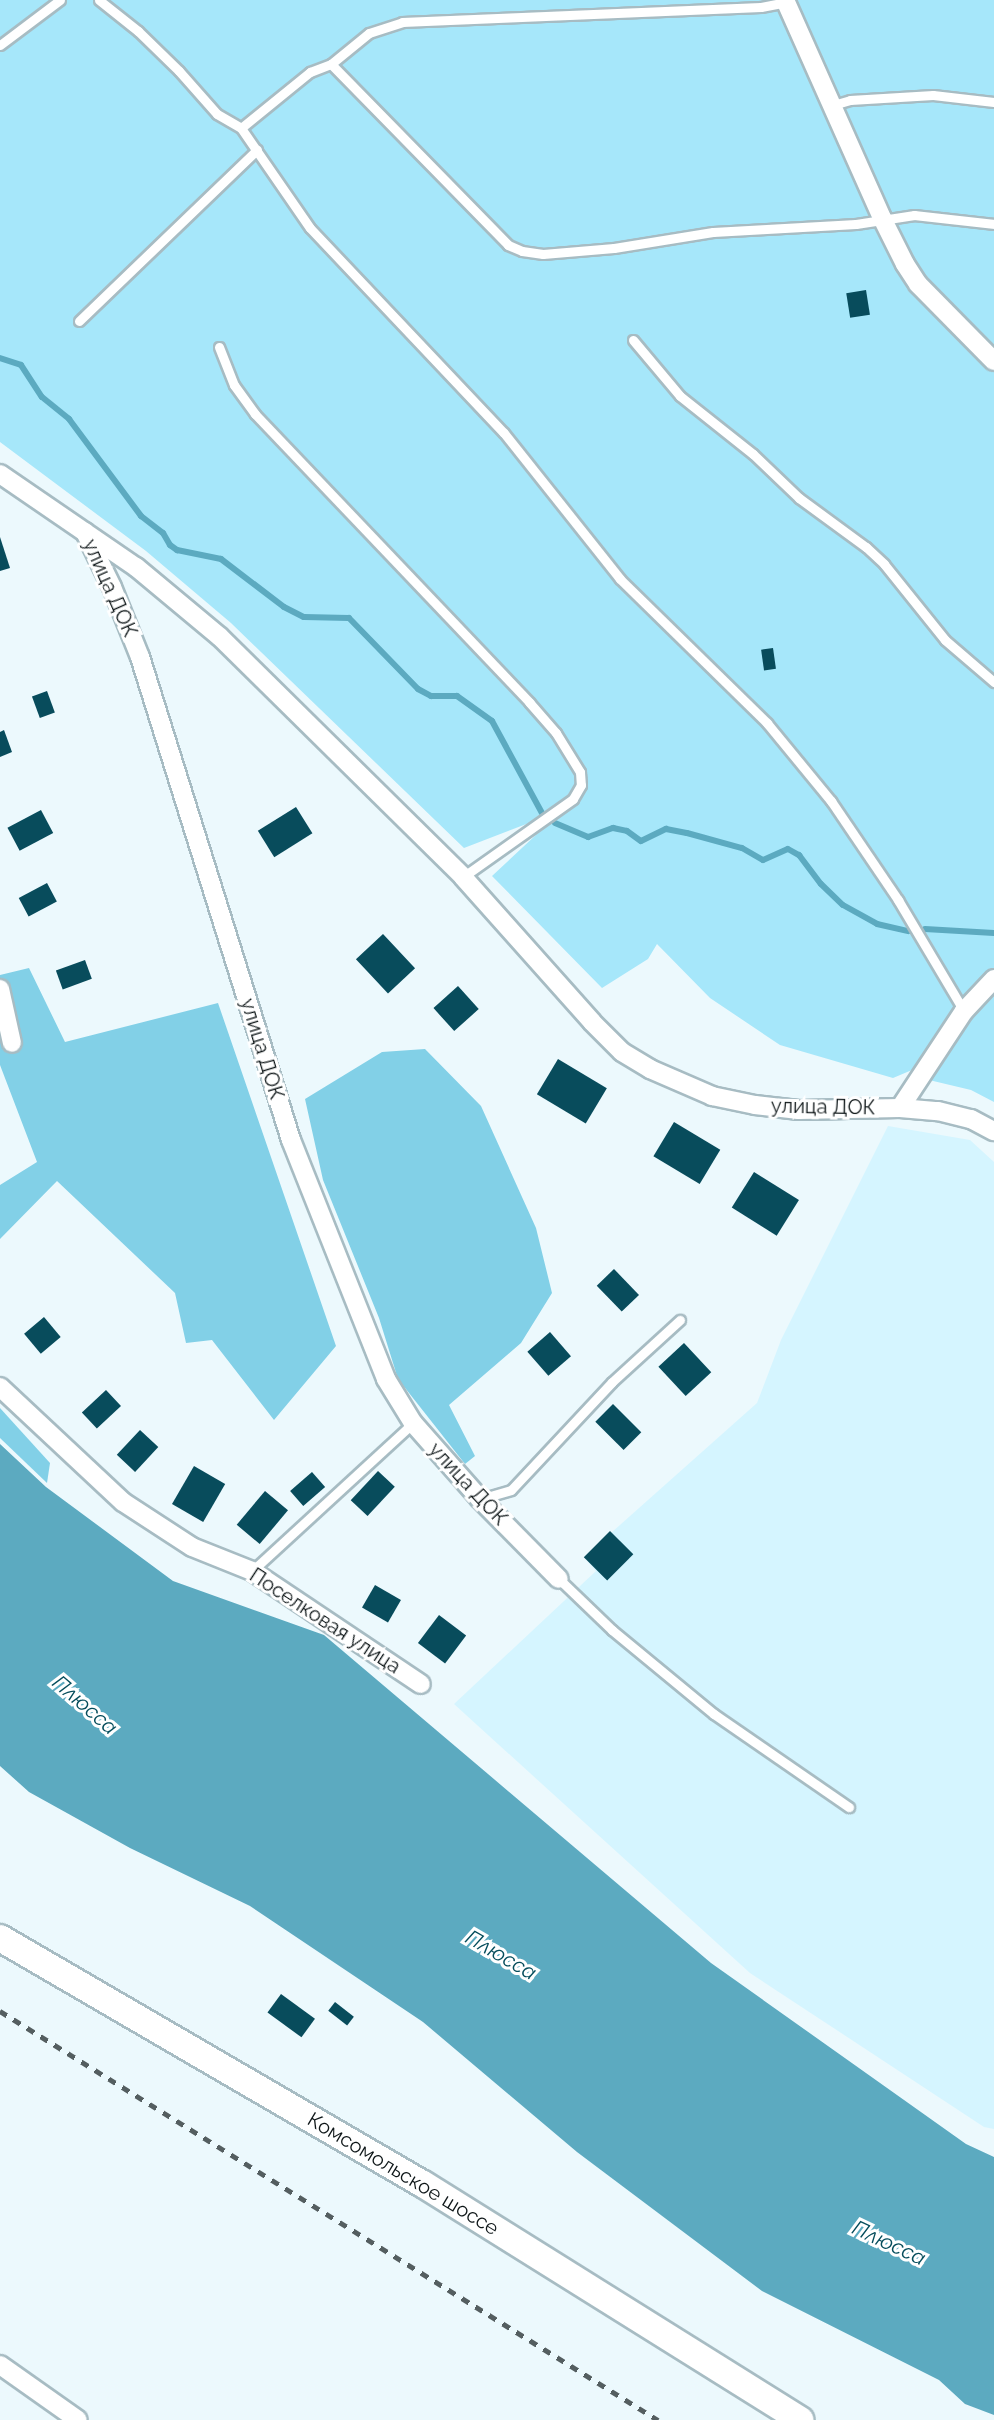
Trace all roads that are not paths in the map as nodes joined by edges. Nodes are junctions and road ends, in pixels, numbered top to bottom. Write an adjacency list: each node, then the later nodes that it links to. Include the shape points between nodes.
1 (60, 0): 4 (lane)
2 (99, 0): 8 (lane, via 138,31 217,114)
3 (785, 1): 5 (lane, via 761,7 402,22 369,33); 7 (street)
4 (0, 45)
5 (331, 64): 8 (lane, via 310,72); 10 (lane, via 508,245 522,251 543,254 614,248 714,232 855,224)
6 (994, 102): 7 (lane, via 933,95 850,100)
7 (833, 105): 10 (street)
8 (241, 128): 9 (lane)
9 (257, 150): 12 (lane); 22 (lane, via 310,228 504,434 620,579 767,723 831,801 898,900)
10 (882, 218): 11 (lane, via 914,215); 15 (street, via 918,284)
11 (994, 224)
12 (79, 321)
13 (633, 340): 18 (lane, via 680,396 753,454 799,498 884,564 945,640)
14 (219, 347): 19 (lane, via 234,385 255,414 529,702 556,733 580,772 581,785 573,799)
15 (994, 362)
16 (0, 474): 17 (street)
17 (85, 530): 19 (street, улица ДОК, via 220,637); 28 (street, улица ДОК, via 140,657 291,1140 386,1379)
18 (994, 682)
19 (463, 877): 24 (street, улица ДОК, via 592,1022 622,1052 650,1069 712,1096 755,1105 799,1110)
20 (994, 979): 22 (street)
21 (0, 989): 23 (street)
22 (964, 1011): 24 (street)
23 (12, 1043)
24 (900, 1108): 25 (street, улица ДОК, via 971,1119)
25 (994, 1131)
26 (680, 1320): 29 (lane, via 612,1382 511,1490)
27 (0, 1387): 30 (street, Поселковая улица, via 123,1502 192,1547)
28 (413, 1423): 29 (street, улица ДОК); 30 (lane)
29 (480, 1499): 31 (street, улица ДОК)
30 (252, 1571): 32 (street, Поселковая улица)
31 (559, 1579): 33 (lane, via 612,1630 714,1714)
32 (421, 1684)
33 (849, 1807)
34 (0, 1938): 37 (main road, Комсомольское шоссе, via 423,2184)
35 (0, 2365): 36 (street)
36 (78, 2420)
37 (800, 2420)

